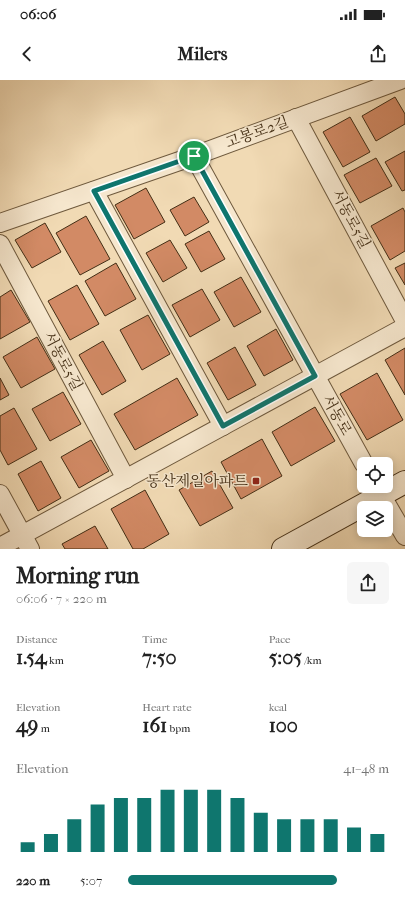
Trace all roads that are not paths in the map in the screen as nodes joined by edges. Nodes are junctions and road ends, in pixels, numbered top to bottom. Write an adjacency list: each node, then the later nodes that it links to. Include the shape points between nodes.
1 (400, 80): 4 (street, 고봉로2길)
2 (403, 80): 3 (street)
3 (405, 84)
4 (296, 118): 5 (street, 고봉로2길); 9 (street, 서동로5길)
5 (194, 156): 6 (street, 고봉로2길); 11 (street, 서동로)
6 (94, 191): 7 (street, 고봉로2길); 12 (street)
7 (0, 223)
8 (0, 244): 14 (street, 서동로5길)
9 (405, 321)
10 (405, 327): 11 (street)
11 (315, 376): 12 (street); 13 (street, 서동로)
12 (223, 426): 14 (street)
13 (360, 457)
14 (126, 479): 21 (street)
15 (405, 482): 16 (street)
16 (393, 486)
17 (376, 493): 23 (street)
18 (380, 493): 20 (street)
19 (0, 494): 21 (street)
20 (405, 536)
21 (26, 542): 22 (street)
22 (0, 547)
23 (283, 549)

